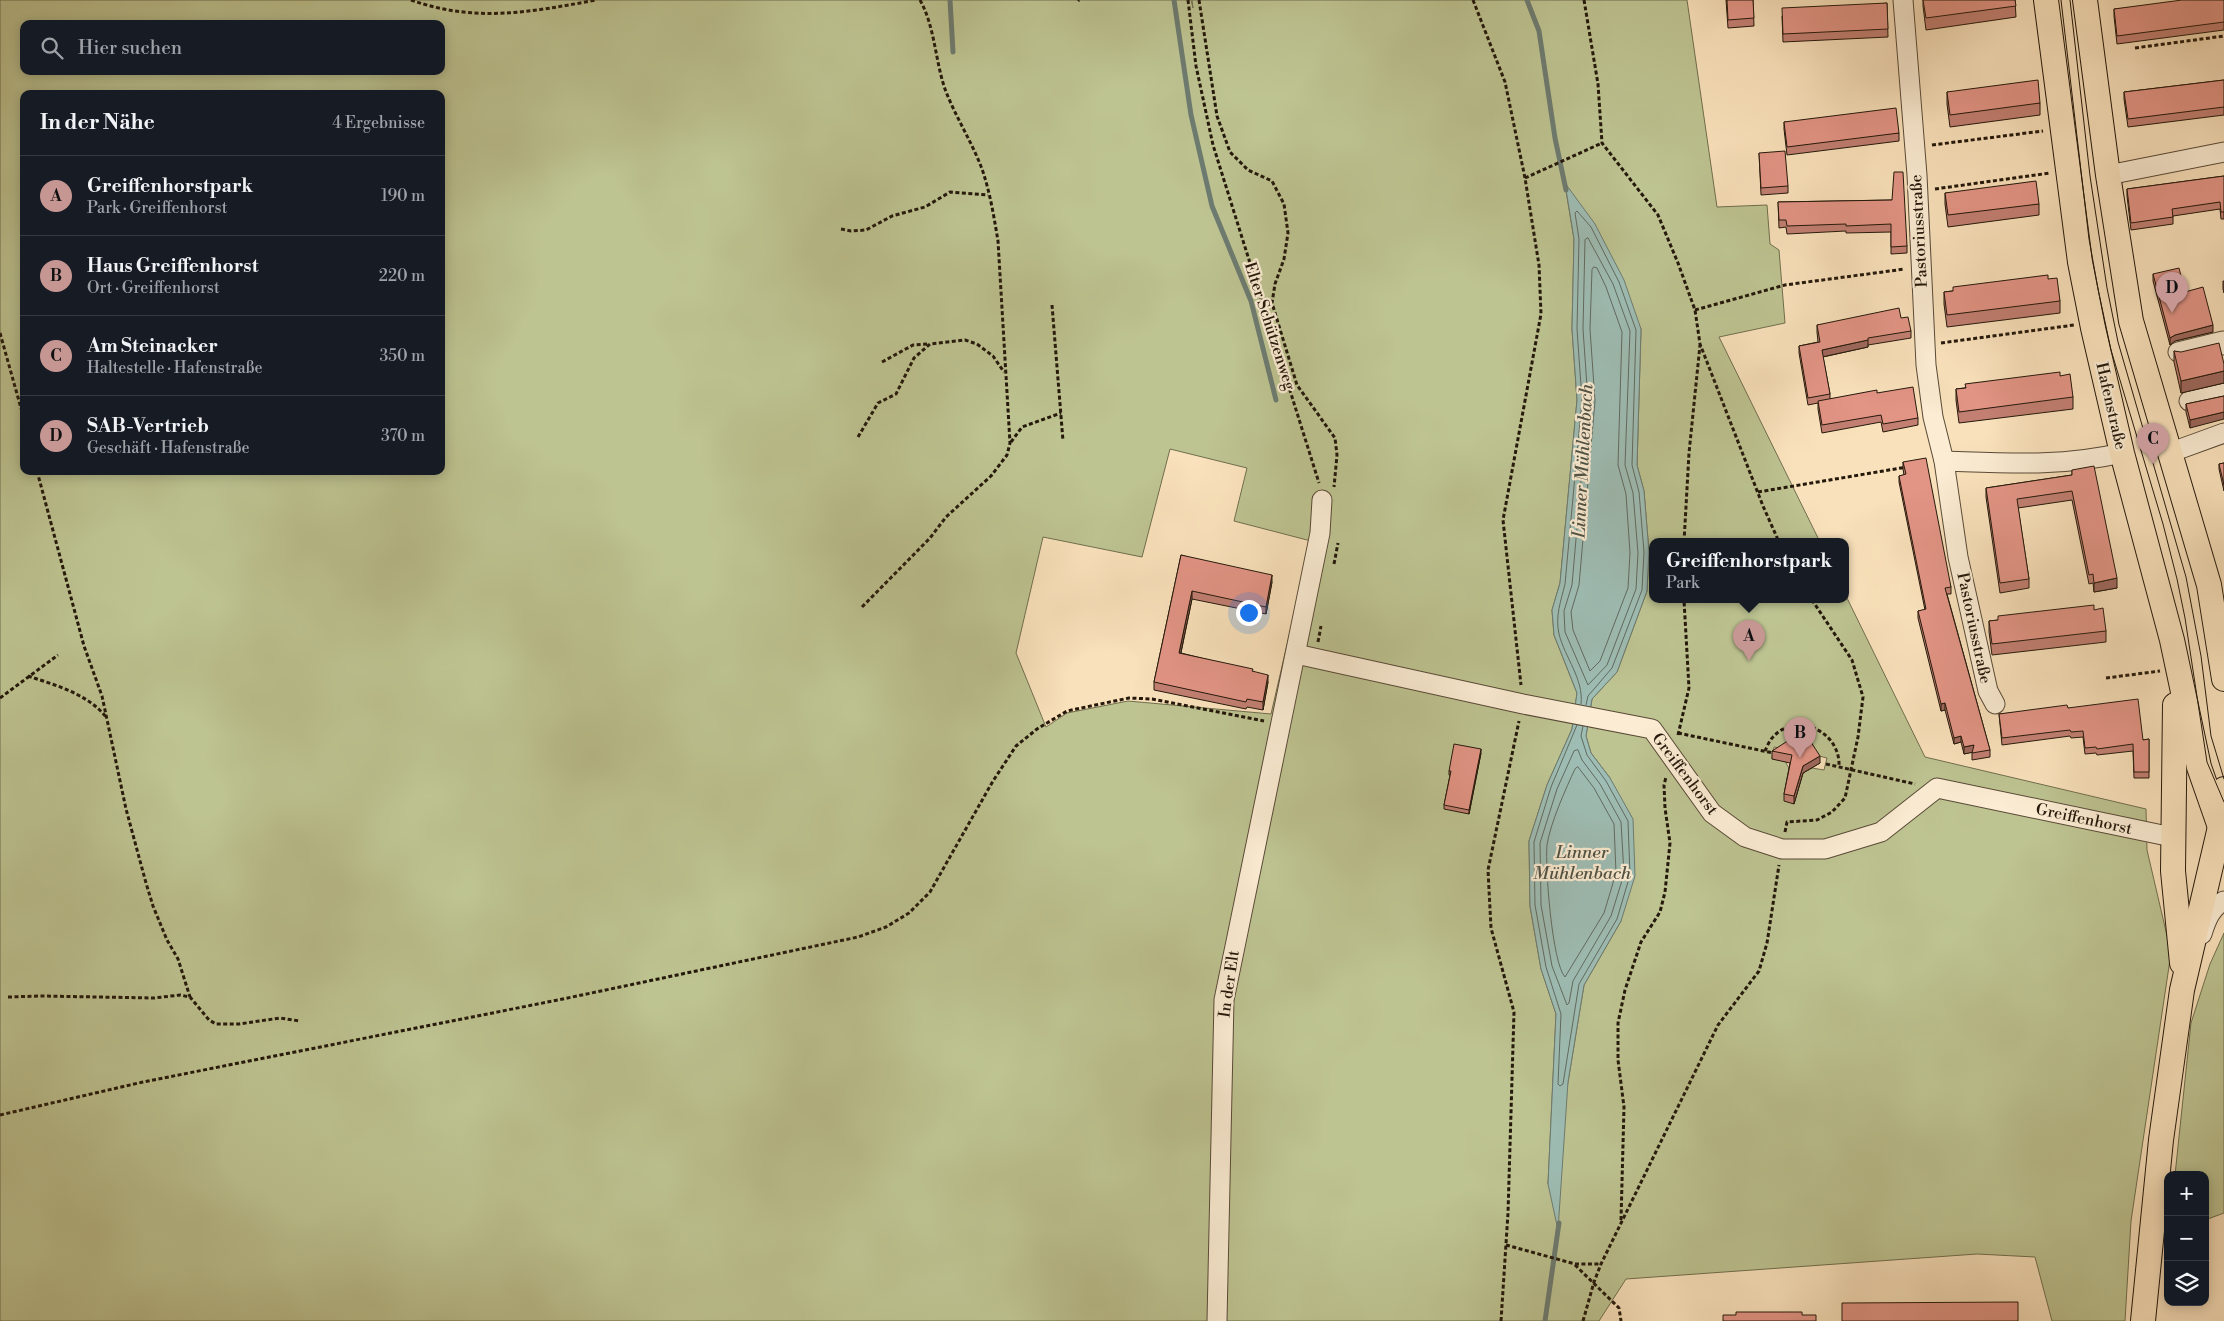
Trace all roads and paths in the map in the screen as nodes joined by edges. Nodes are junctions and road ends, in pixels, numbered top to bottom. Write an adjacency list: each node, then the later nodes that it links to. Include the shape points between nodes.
1 (411, 0): 2 (path, via 447,10 486,15 530,12)
2 (596, 0)
3 (920, 0): 21 (path, via 929,20 945,89 982,171)
4 (1188, 0): 49 (path, Elter Schützenweg, via 1196,66 1213,146 1316,470)
5 (1199, 0): 49 (path, via 1217,116 1230,152 1248,170 1272,181 1284,204 1288,233 1272,303 1297,384 1335,438 1334,487)
6 (1473, 0): 19 (path, via 1505,82)
7 (1584, 0): 14 (path, via 1598,84)
8 (1903, 0): 15 (street, Pastoriusstraße)
9 (2046, 0): 43 (main road, Hafenstraße, via 2080,262)
10 (2085, 0): 18 (main road)
11 (2224, 36): 12 (path)
12 (2135, 48)
13 (2048, 131): 15 (path)
14 (1602, 143): 19 (path); 25 (path, via 1658,215)
15 (1915, 147): 20 (street, Pastoriusstraße)
16 (2224, 152): 18 (street)
17 (2053, 172): 20 (path)
18 (2108, 175): 44 (main road, via 2131,321)
19 (1525, 178): 67 (path, via 1539,265 1541,314 1503,520)
20 (1918, 192): 23 (street, Pastoriusstraße)
21 (988, 195): 22 (path, via 950,192 925,207 892,216 873,227 858,231); 34 (path, via 998,241)
22 (841, 229)
23 (1921, 267): 25 (path, via 1785,285); 30 (street, Pastoriusstraße)
24 (1052, 305): 38 (path)
25 (1695, 310): 29 (path)
26 (2075, 325): 30 (path)
27 (0, 334): 37 (path)
28 (930, 344): 33 (path, via 913,345); 34 (path, via 965,340 977,344 993,356); 40 (path, via 914,358 896,394 878,403)
29 (1700, 344): 48 (path); 51 (path)
30 (1925, 345): 45 (street, Pastoriusstraße, via 1933,417)
31 (2224, 345): 32 (street, via 2223,341)
32 (2178, 352)
33 (882, 362)
34 (1006, 374): 42 (path)
35 (2224, 393): 36 (street)
36 (2189, 401)
37 (20, 405)
38 (1060, 413): 41 (path); 42 (path, via 1022,427)
39 (2224, 433): 44 (street)
40 (858, 437)
41 (1063, 441)
42 (1010, 443): 56 (path, via 1008,454 991,476 946,517 930,538)
43 (2122, 453): 45 (street, via 2022,465); 58 (main road, Hafenstraße)
44 (2169, 453): 65 (main road, via 2209,585)
45 (1944, 461): 68 (street, Pastoriusstraße, via 1958,557 1988,691)
46 (1908, 467): 48 (path)
47 (38, 475): 69 (path)
48 (1757, 492): 52 (path)
49 (1329, 498): 59 (street)
50 (1339, 536): 53 (path)
51 (1684, 538)
52 (1777, 538)
53 (1332, 572)
54 (1684, 603): 71 (path, via 1689,688 1679,733)
55 (1814, 603): 76 (path, via 1852,660 1863,697)
56 (862, 607)
57 (1322, 617): 61 (path)
58 (2172, 640): 79 (main road, Hafenstraße, via 2199,768); 80 (main road, via 2175,712)
59 (1296, 654): 61 (street, Greiffenhorst); 70 (street, In der Elt)
60 (58, 655): 63 (path)
61 (1316, 658): 67 (street, Greiffenhorst)
62 (2140, 673): 64 (path)
63 (28, 676): 66 (path); 69 (path, via 79,696)
64 (2106, 678)
65 (2224, 679)
66 (0, 698)
67 (1523, 704): 73 (street, Greiffenhorst, via 1652,729); 90 (path, via 1488,870 1490,928 1514,1012)
68 (1994, 704)
69 (106, 717): 86 (path, via 152,906 178,959)
70 (1280, 724): 88 (path, via 1152,699 1129,698 1067,711 1016,746 930,892 909,913 886,927 858,937 143,1082); 94 (street, In der Elt, via 1224,1000)
71 (1765, 751): 72 (path); 75 (path, via 1772,738 1783,729 1814,727 1827,734 1837,748)
72 (1773, 753)
73 (1671, 756): 81 (street, Greiffenhorst, via 1712,813 1745,837); 89 (path, via 1664,786 1670,843 1665,892 1660,912 1641,942 1618,1024 1618,1060 1624,1107)
74 (1826, 764): 75 (path)
75 (1839, 767): 76 (path)
76 (1852, 769): 77 (path); 81 (path, via 1845,798 1832,812 1817,820 1788,822)
77 (1938, 788): 80 (street, Greiffenhorst); 81 (street, Greiffenhorst, via 1881,832 1825,849)
78 (2224, 789): 79 (main road)
79 (2222, 829): 83 (main road)
80 (2172, 837): 82 (main road)
81 (1782, 849): 89 (path, via 1767,943 1758,971 1718,1025)
82 (2174, 885): 83 (street, via 2184,900); 84 (main road, via 2183,968)
83 (2215, 903): 84 (main road)
84 (2182, 990): 98 (main road, via 2161,1140)
85 (8, 997): 86 (path, via 154,998 180,994)
86 (190, 998): 87 (path, via 216,1024 280,1018)
87 (300, 1021)
88 (0, 1115)
89 (1621, 1221): 92 (path)
90 (1506, 1246): 91 (path); 95 (path)
91 (1575, 1264): 92 (path); 93 (path)
92 (1602, 1264): 93 (path)
93 (1594, 1282): 96 (path); 97 (path, via 1618,1308)
94 (1218, 1321)
95 (1501, 1321)
96 (1583, 1321)
97 (1621, 1321)
98 (2143, 1321)

